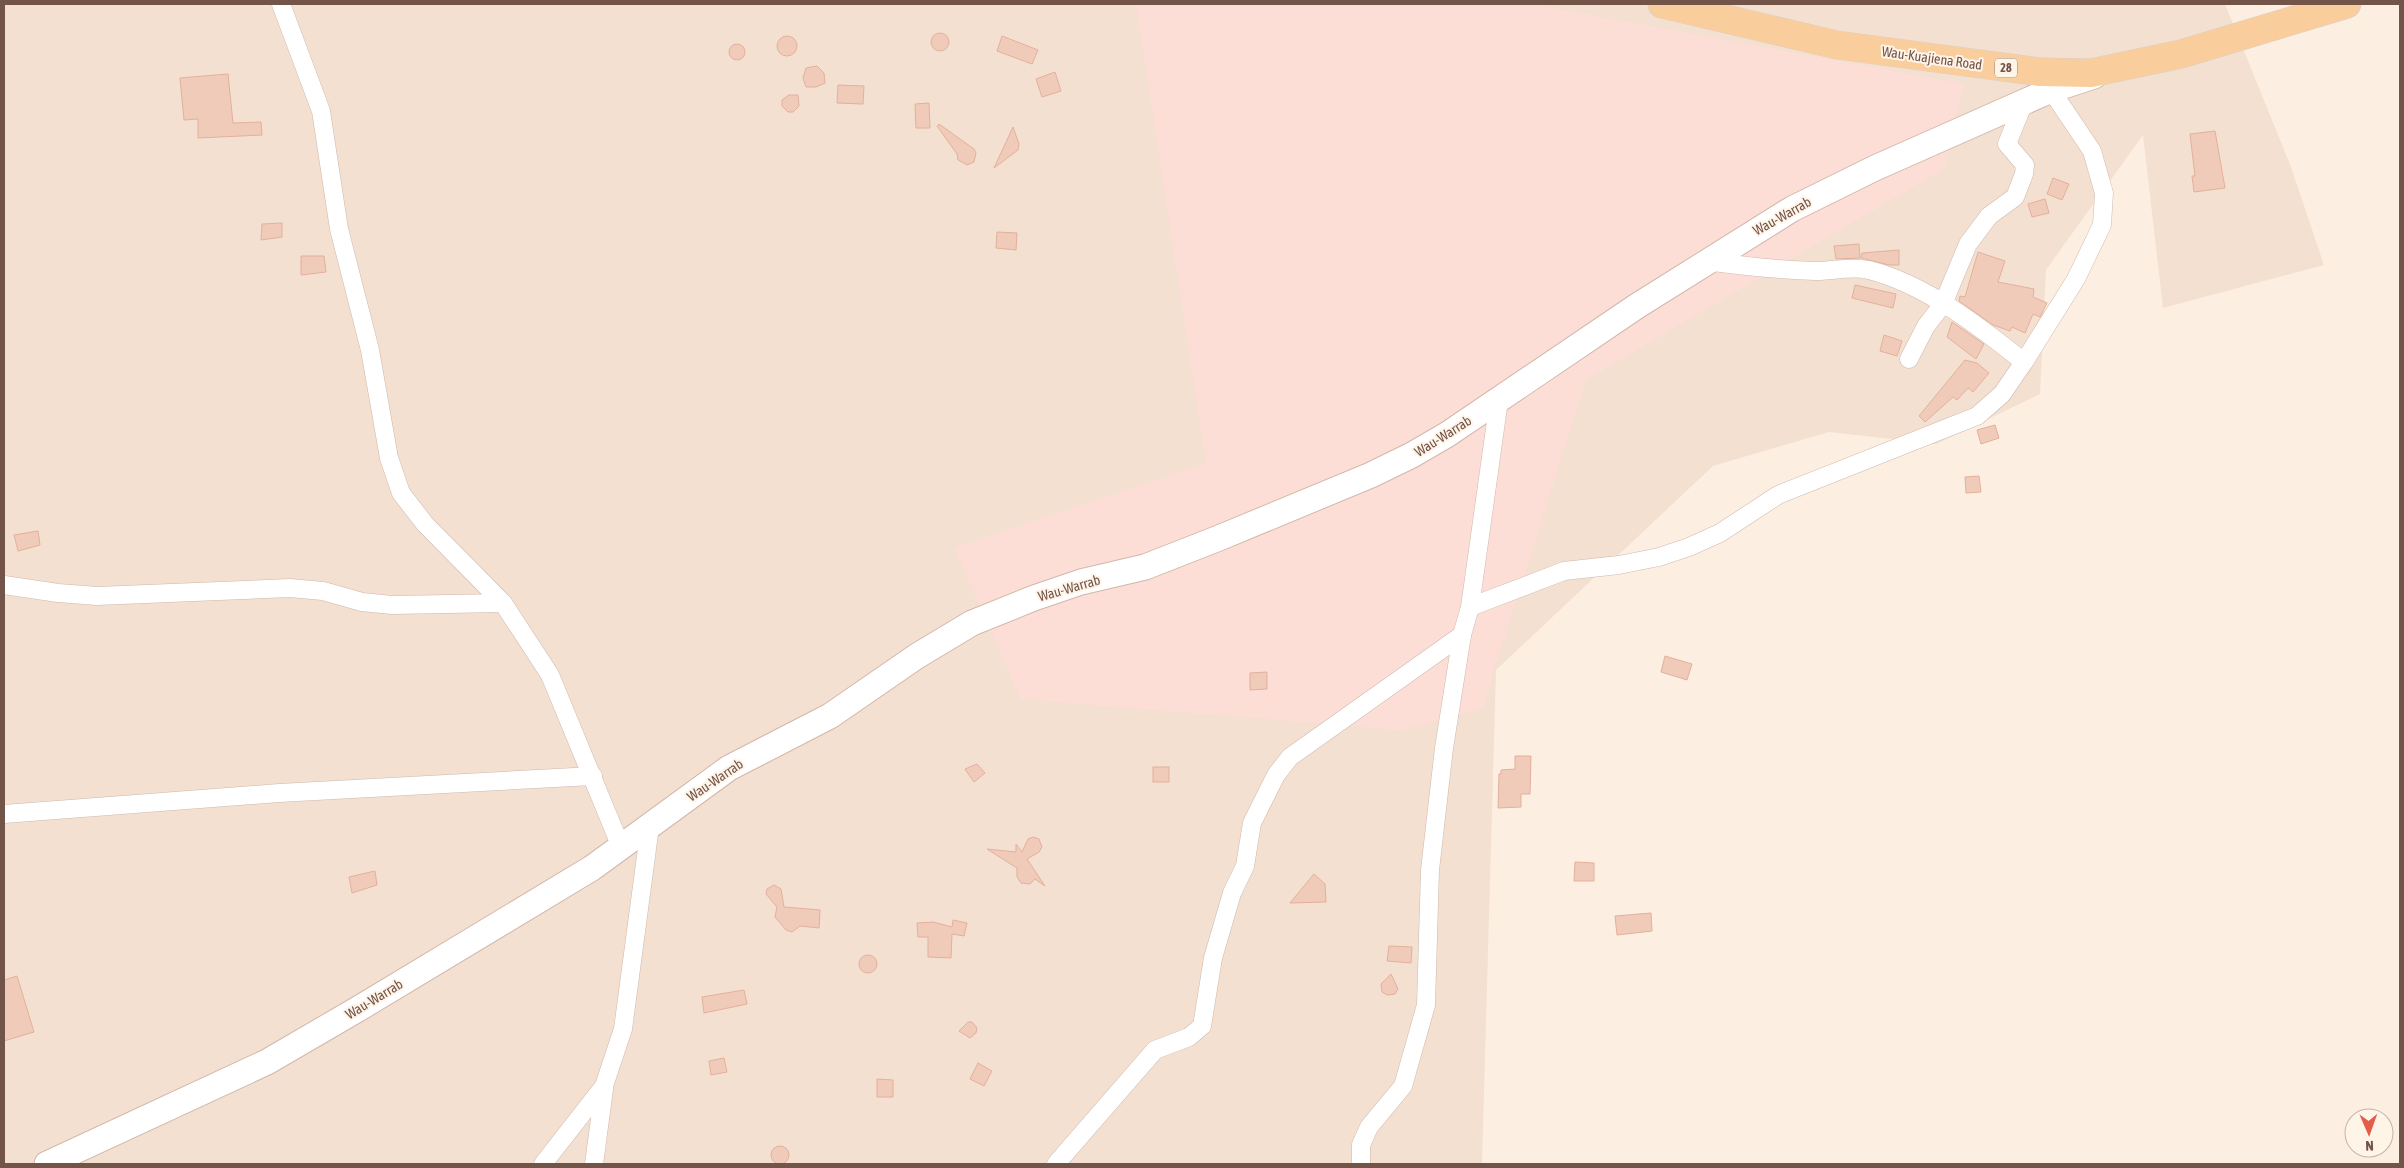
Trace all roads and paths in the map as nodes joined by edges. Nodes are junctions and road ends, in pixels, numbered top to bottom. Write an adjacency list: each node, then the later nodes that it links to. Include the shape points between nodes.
1 (281, 4): 13 (street, via 321,111 339,229 370,350 389,458 401,493 425,524)
2 (1662, 4): 4 (main road, Wau-Kuajiena Road / 28, via 1837,46 2040,72 2091,73)
3 (2347, 4): 4 (main road, Wau-Kuajiena Road / 28, via 2181,54)
4 (2118, 68): 5 (main road, Wau-Warrab)
5 (2051, 90): 6 (main road, Wau-Warrab); 10 (street, via 2092,152 2104,193 2102,225 2076,279)
6 (2024, 102): 7 (main road, Wau-Warrab, via 1792,209); 8 (street, via 2007,144 2025,165 2015,197 1989,216 1968,244)
7 (1706, 261): 8 (street, via 1781,269 1868,269 1911,286); 11 (main road, Wau-Warrab)
8 (1943, 304): 9 (street, via 1926,326); 10 (street, via 1984,330)
9 (1909, 359)
10 (2024, 362): 14 (street, via 2002,394 1977,416 1778,495 1720,533 1659,557 1564,571)
11 (1499, 400): 14 (street); 18 (main road, Wau-Warrab, via 1448,434 1371,475 1145,566 1044,594 972,623 917,656 830,716 730,768)
12 (4, 585): 13 (street, via 58,594 97,596 290,588 392,605)
13 (503, 603): 16 (street, via 550,675)
14 (1470, 607): 15 (street)
15 (1462, 635): 25 (street, via 1290,757 1276,775 1252,822 1245,866 1232,893 1212,958 1202,1026 1189,1037 1155,1050); 26 (street, via 1444,748 1430,870 1426,1005 1403,1086 1369,1127 1361,1145)
16 (592, 776): 17 (street, via 280,793); 19 (street)
17 (4, 814)
18 (650, 826): 19 (main road, Wau-Warrab); 20 (street, via 623,1029)
19 (621, 847): 21 (main road, Wau-Warrab, via 546,898 267,1062)
20 (604, 1086): 23 (street); 24 (street)
21 (76, 1158): 22 (main road, Wau-Warrab)
22 (47, 1164)
23 (543, 1164)
24 (594, 1164)
25 (1056, 1164)
26 (1361, 1164)

